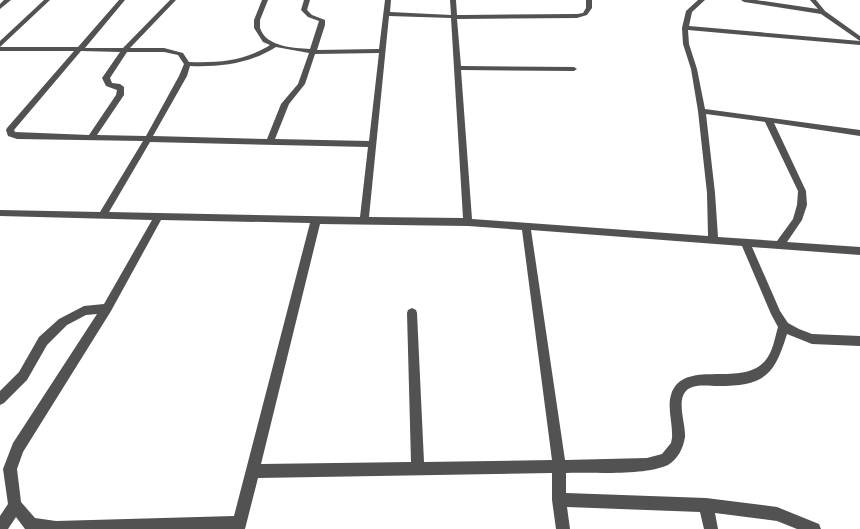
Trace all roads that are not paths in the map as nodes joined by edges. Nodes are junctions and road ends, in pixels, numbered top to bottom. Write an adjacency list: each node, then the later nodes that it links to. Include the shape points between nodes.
1 (8, 0): 13 (street)
2 (47, 0): 20 (street)
3 (122, 0): 24 (street)
4 (173, 0): 22 (street)
5 (265, 0): 21 (street, via 256,23 258,32 264,40)
6 (307, 0): 26 (street, via 304,10 306,13 322,20)
7 (388, 0): 15 (street)
8 (453, 0): 16 (street)
9 (589, 0): 16 (street, via 589,8 585,14 577,16)
10 (702, 0): 17 (street, via 689,11)
11 (744, 0): 14 (street)
12 (813, 0): 14 (street)
13 (0, 7)
14 (823, 12): 18 (street)
15 (387, 14): 16 (street); 25 (street)
16 (454, 16): 28 (street)
17 (685, 28): 19 (street); 30 (street, via 686,44)
18 (860, 39)
19 (860, 44)
20 (0, 45)
21 (275, 45): 26 (street); 27 (street, via 262,54 234,63)
22 (126, 48): 24 (street); 27 (street, via 164,50 181,54); 33 (street, via 106,78 109,84 121,89 120,95)
23 (0, 49): 24 (street)
24 (81, 49): 33 (street, via 10,130 11,134 17,136)
25 (383, 51): 26 (street); 36 (street)
26 (314, 52): 35 (street, via 301,84 285,104)
27 (187, 64): 34 (street)
28 (458, 68): 29 (street); 42 (street)
29 (574, 69)
30 (702, 111): 31 (street); 44 (street, via 711,193)
31 (768, 120): 32 (street); 46 (street, via 802,191 802,205 797,220)
32 (860, 133)
33 (91, 138): 34 (street)
34 (148, 140): 35 (street); 38 (street)
35 (270, 142): 36 (street)
36 (374, 144): 41 (street)
37 (0, 213): 38 (street)
38 (102, 216): 39 (street)
39 (159, 216): 40 (street); 48 (street)
40 (316, 220): 41 (street); 55 (street)
41 (364, 220): 42 (street)
42 (468, 222): 43 (street)
43 (526, 227): 44 (street); 53 (street)
44 (713, 240): 45 (street)
45 (746, 243): 46 (street); 50 (street, via 776,314)
46 (780, 244): 47 (street)
47 (860, 251)
48 (107, 308): 52 (street, via 84,311 63,322 43,341 24,376); 57 (street, via 18,448 10,469)
49 (412, 313): 54 (street)
50 (784, 326): 51 (street, via 812,339); 53 (street, via 769,365 758,376 738,380 693,381 682,386 676,398 680,433 676,448 666,459 647,465)
51 (860, 341)
52 (0, 400)
53 (559, 465): 54 (street); 56 (street)
54 (418, 468): 55 (street)
55 (253, 471): 59 (street)
56 (559, 500): 58 (street); 61 (street)
57 (15, 505): 59 (street, via 31,525 56,528); 60 (street)
58 (706, 505): 62 (street); 63 (street, via 777,514)
59 (239, 526)
60 (0, 529)
61 (563, 529)
62 (711, 529)
63 (814, 529)

